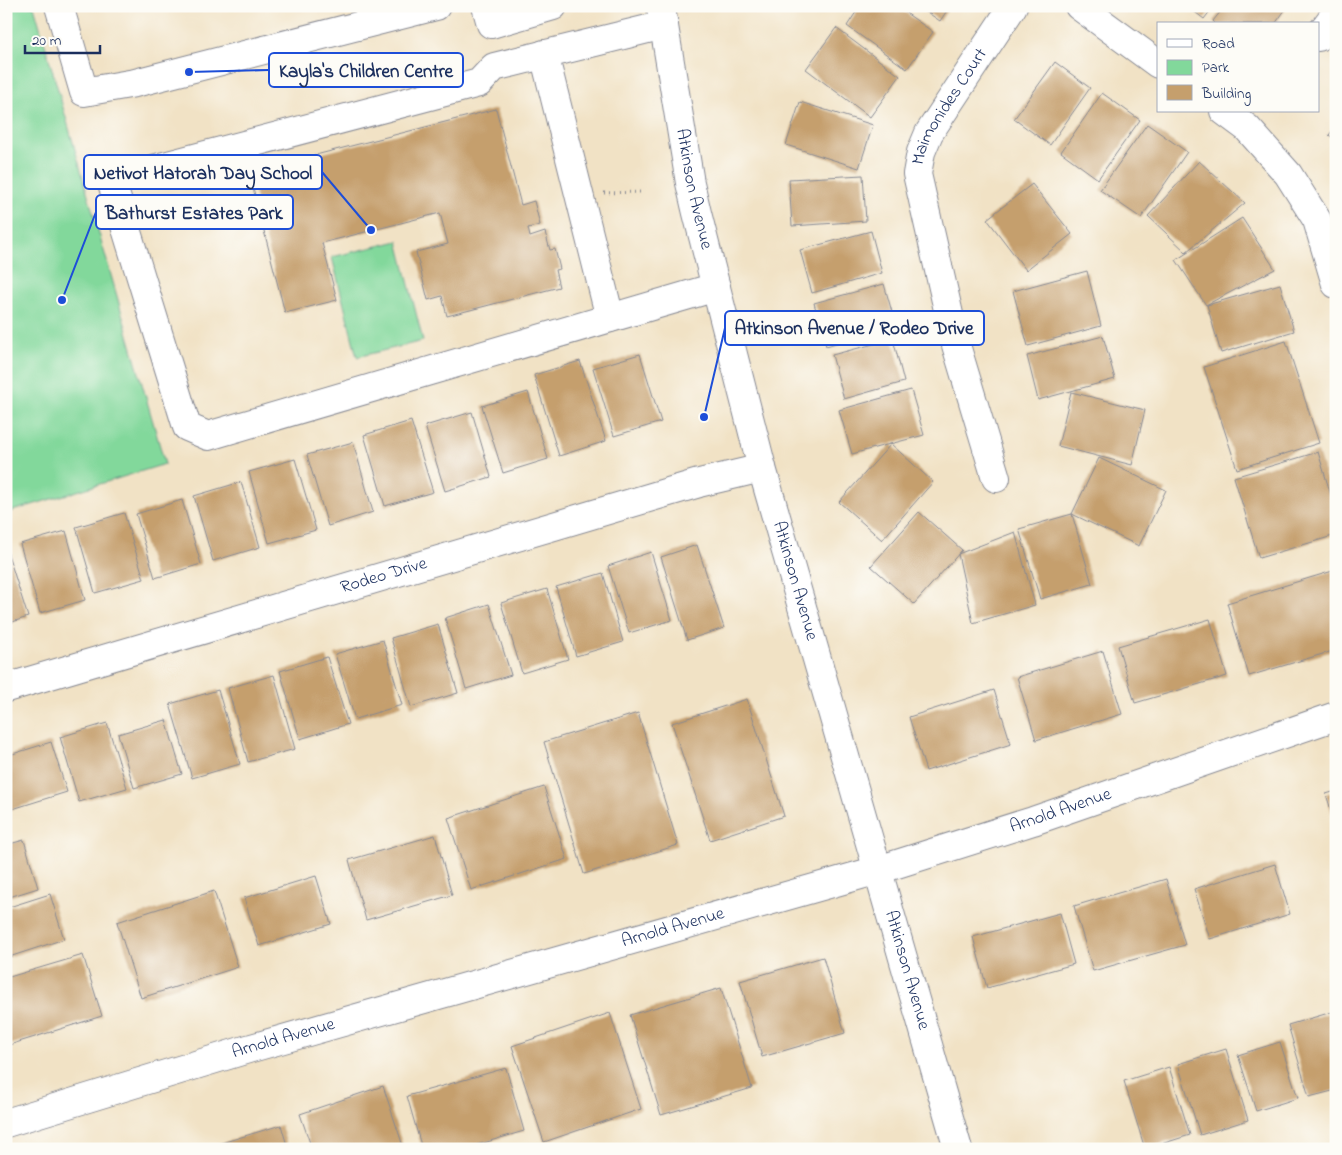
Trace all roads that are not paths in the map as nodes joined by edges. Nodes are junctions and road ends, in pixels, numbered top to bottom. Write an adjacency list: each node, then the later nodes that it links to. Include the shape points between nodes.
1 (59, 6): 2 (street, via 84,92 135,83)
2 (436, 6)
3 (553, 6): 7 (street)
4 (1013, 6): 18 (street, Maimonides Court, via 929,133 917,174 956,345)
5 (1080, 6): 11 (street)
6 (1336, 14): 9 (street)
7 (489, 15)
8 (663, 15): 10 (street); 15 (street, Atkinson Avenue, via 690,183)
9 (1320, 34)
10 (544, 54): 16 (street); 16 (street, via 494,67 478,83 111,180 187,427 208,436)
11 (1157, 63)
12 (1227, 112): 13 (street)
13 (1254, 120): 14 (street, via 1317,220)
14 (1336, 284)
15 (716, 287): 16 (street); 17 (street, Atkinson Avenue)
16 (610, 318)
17 (762, 468): 19 (street, Rodeo Drive, via 699,483); 21 (street, Atkinson Avenue)
18 (996, 478)
19 (6, 688)
20 (1336, 716): 21 (street, Arnold Avenue, via 1033,821)
21 (878, 870): 22 (street, Arnold Avenue, via 248,1050); 23 (street, Atkinson Avenue)
22 (6, 1123)
23 (958, 1149)

